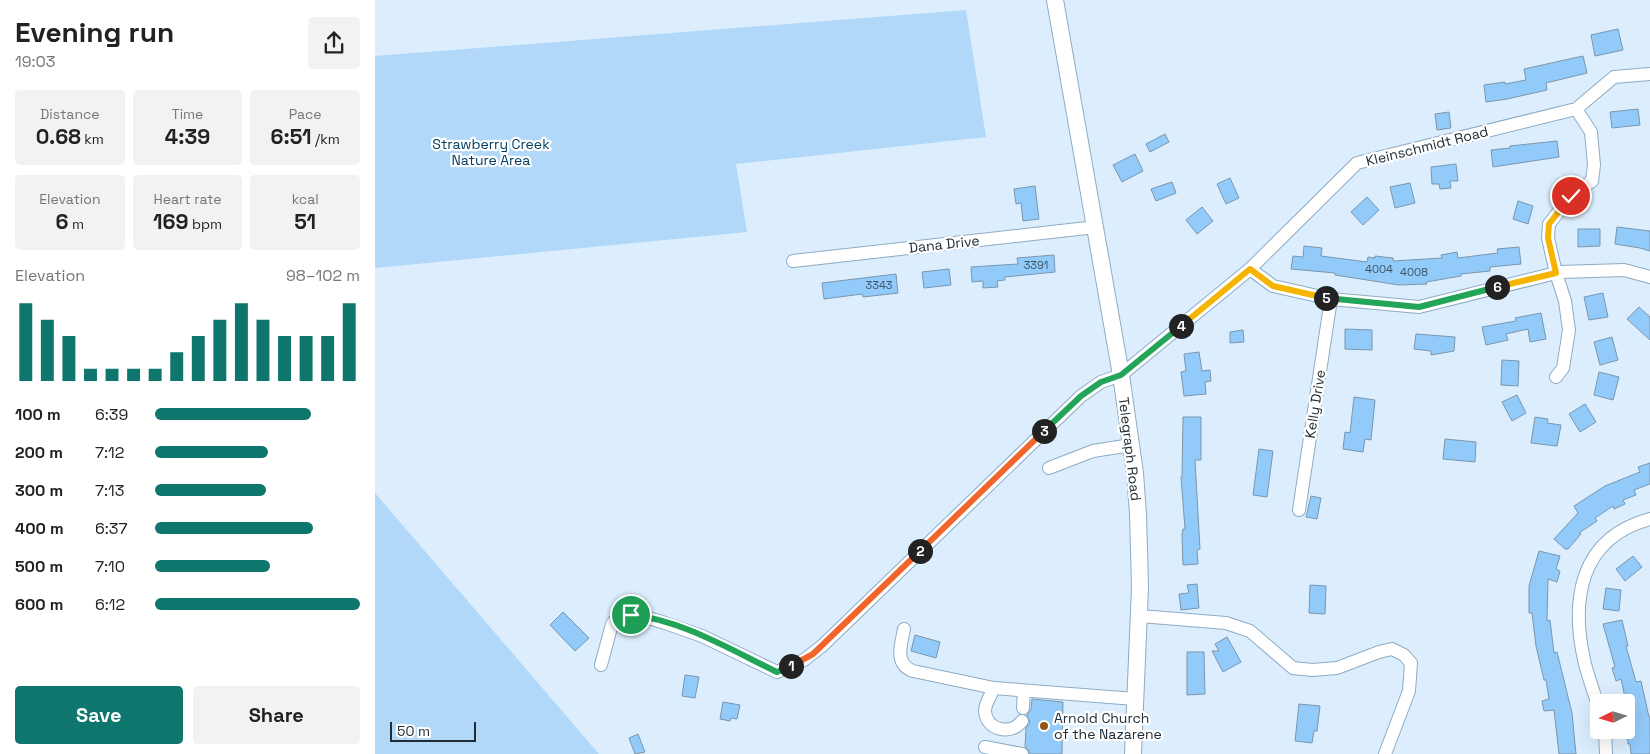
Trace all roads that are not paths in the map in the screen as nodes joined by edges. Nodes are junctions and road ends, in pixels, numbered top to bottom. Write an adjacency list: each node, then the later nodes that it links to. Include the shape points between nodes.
1 (1055, 0): 4 (main road, Telegraph Road)
2 (1650, 74): 3 (street, Kleinschmidt Road, via 1614,77)
3 (1577, 109): 6 (street, Kleinschmidt Road, via 1357,163); 7 (street, via 1591,132 1594,165 1592,181 1571,196 1549,224 1548,238)
4 (1095, 227): 5 (street, Dana Drive); 10 (main road, Telegraph Road)
5 (793, 261)
6 (1250, 269): 9 (street, via 1273,286); 10 (street, Kleinschmidt Road)
7 (1558, 273): 8 (street, via 1624,270); 9 (street, via 1419,307); 11 (street, via 1569,330 1563,368)
8 (1650, 277)
9 (1331, 299): 14 (street, Kelly Drive)
10 (1121, 375): 12 (main road, Telegraph Road); 18 (street, Kleinschmidt Road, via 1101,382 1077,400 804,660 777,672 683,629 645,617 626,615 612,624)
11 (1557, 377)
12 (1131, 445): 13 (street, via 1093,451); 16 (main road, Telegraph Road, via 1139,533)
13 (1049, 468)
14 (1299, 510)
15 (1650, 519): 21 (street, via 1626,527 1608,539 1590,564 1580,592 1578,616 1585,663)
16 (1140, 616): 22 (main road, Telegraph Road); 27 (street, via 1226,623 1250,631 1293,668 1337,668 1392,649 1405,655 1411,663 1409,690)
17 (904, 629): 19 (street, via 900,655 909,670)
18 (601, 665)
19 (994, 688): 20 (street); 20 (street, via 985,712 989,722 1007,730 1016,727 1022,715)
20 (1024, 691): 22 (street)
21 (1595, 694)
22 (1135, 699): 26 (main road, Telegraph Road)
23 (1605, 739): 28 (street)
24 (985, 747): 25 (street)
25 (1022, 754)
26 (1133, 754)
27 (1385, 754)
28 (1606, 754)

